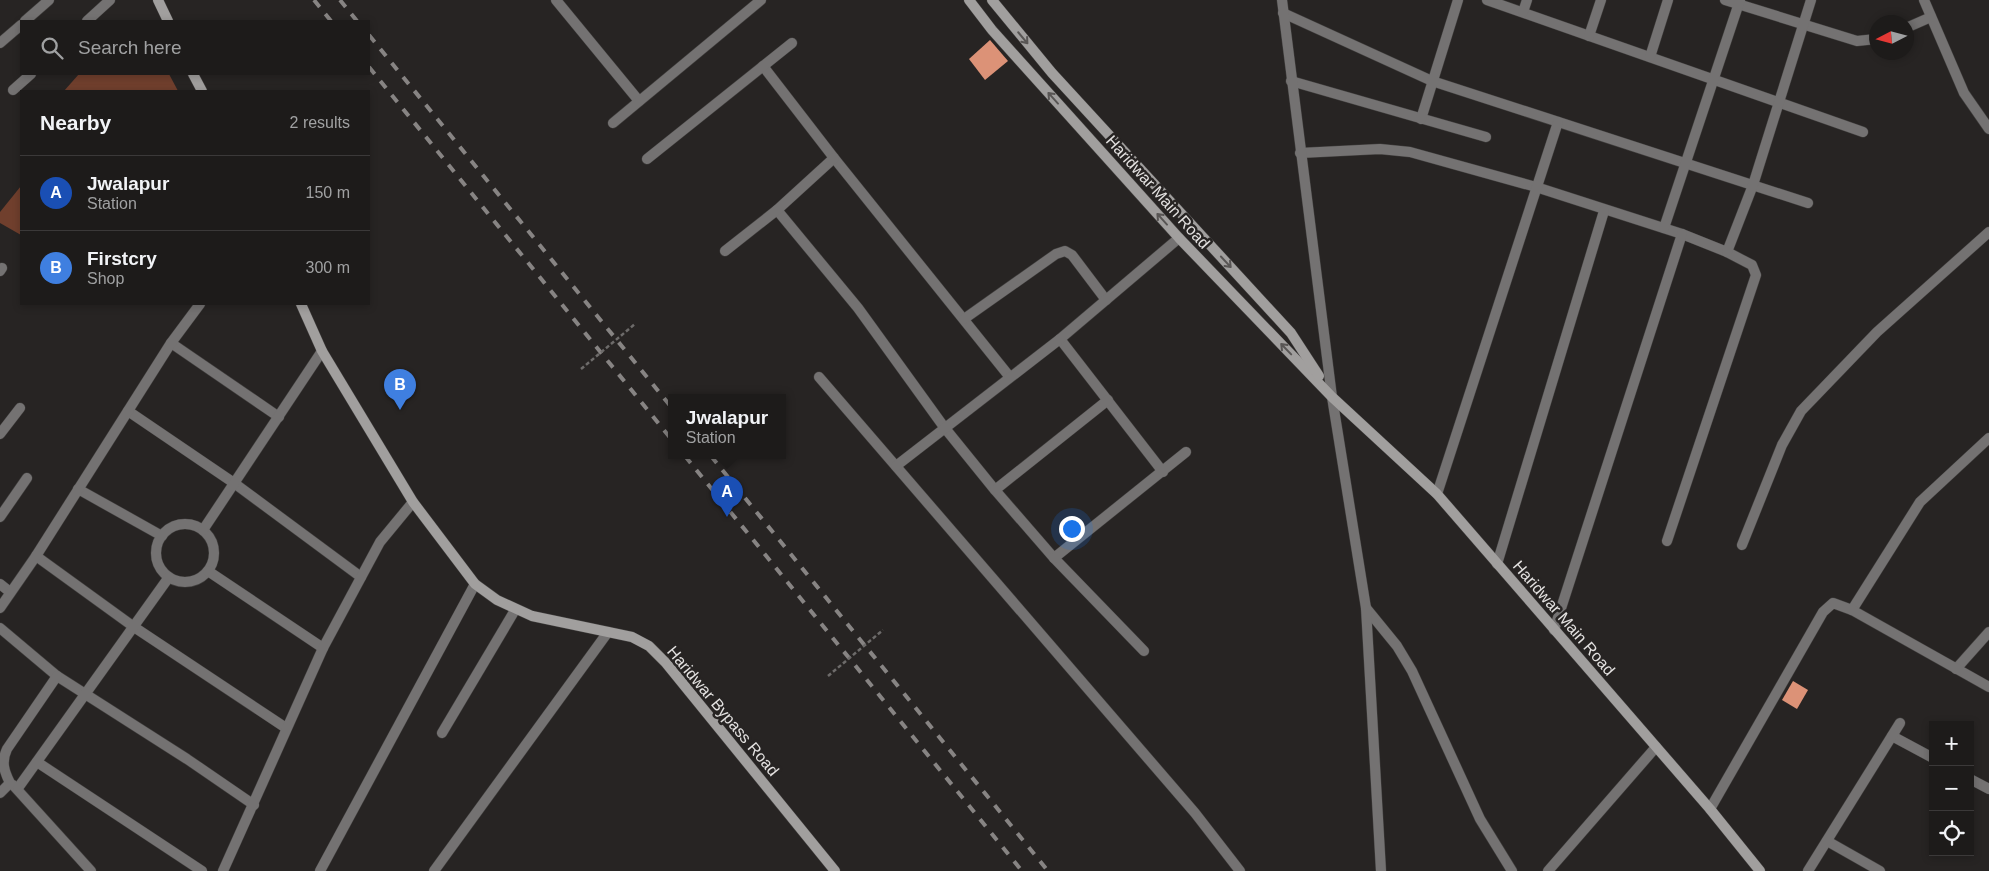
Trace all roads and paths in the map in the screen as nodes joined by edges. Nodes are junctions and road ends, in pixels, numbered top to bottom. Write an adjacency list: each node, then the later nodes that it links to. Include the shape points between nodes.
1 (49, 0): 21 (street)
2 (110, 0): 22 (street)
3 (158, 0): 23 (main road)
4 (556, 0): 40 (street)
5 (761, 0): 40 (street)
6 (969, 0): 60 (main road, Haridwar Main Road, one-way to 6, via 992,30)
7 (992, 0): 74 (main road, Haridwar Main Road, one-way to 74, via 1052,73 1290,333)
8 (1282, 0): 19 (street)
9 (1458, 0): 37 (street)
10 (1487, 0): 18 (street)
11 (1527, 0): 18 (street)
12 (1600, 0): 27 (street)
13 (1668, 0): 31 (street)
14 (1725, 0): 17 (street)
15 (1812, 0): 26 (street)
16 (1924, 0): 20 (street)
17 (1740, 2): 26 (street); 35 (street)
18 (1523, 12): 27 (street)
19 (1283, 13): 36 (street); 37 (street)
20 (1931, 17): 24 (street); 45 (street, via 1964,93)
21 (26, 20)
22 (88, 20)
23 (168, 20)
24 (1914, 24)
25 (20, 25): 29 (street)
26 (1804, 25): 28 (street, via 1857,41); 41 (street)
27 (1589, 36): 31 (street)
28 (1869, 40)
29 (0, 43)
30 (792, 43): 32 (street)
31 (1650, 57): 35 (street)
32 (763, 66): 49 (street); 50 (street)
33 (30, 75): 38 (street)
34 (194, 75): 39 (main road)
35 (1714, 80): 41 (street); 51 (street)
36 (1290, 81): 42 (street); 48 (street)
37 (1432, 82): 42 (street); 43 (street)
38 (13, 90)
39 (201, 90)
40 (639, 100): 44 (street)
41 (1780, 102): 46 (street); 52 (street)
42 (1420, 119): 47 (street)
43 (1558, 122): 51 (street); 53 (street)
44 (613, 123)
45 (1989, 129)
46 (1863, 132)
47 (1486, 138)
48 (1300, 153): 53 (street, via 1380,149 1410,152); 74 (street)
49 (647, 158)
50 (834, 158): 55 (street); 66 (street)
51 (1686, 163): 52 (street); 57 (street)
52 (1753, 185): 54 (street); 62 (street)
53 (1536, 187): 56 (street); 89 (street)
54 (1808, 203)
55 (777, 210): 61 (street); 79 (street, via 858,308)
56 (1604, 210): 57 (street); 98 (street)
57 (1664, 228): 59 (street)
58 (1989, 232): 95 (street, via 1877,332 1801,411 1782,446)
59 (1682, 234): 62 (street); 112 (street)
60 (1179, 238): 63 (street); 74 (main road, Haridwar Main Road, one-way to 60)
61 (725, 251)
62 (1728, 252): 94 (street, via 1752,265 1756,275)
63 (1106, 300): 66 (street, via 1072,255 1065,251 1056,254); 68 (street)
64 (199, 305): 69 (street)
65 (301, 305): 70 (main road, Haridwar Bypass Road)
66 (964, 319): 72 (street)
67 (635, 324): 71 (path, bridge)
68 (1060, 339): 72 (street); 75 (street)
69 (171, 343): 77 (street); 78 (street)
70 (322, 351): 78 (street); 90 (main road, Haridwar Bypass Road)
71 (581, 369)
72 (1010, 376): 79 (street)
73 (820, 377): 83 (street)
74 (1332, 397): 89 (main road, Haridwar Main Road); 106 (street)
75 (1108, 400): 84 (street); 88 (street)
76 (20, 408): 80 (street)
77 (128, 411): 86 (street); 87 (street)
78 (279, 418): 86 (street)
79 (944, 427): 83 (street); 88 (street)
80 (0, 434)
81 (1989, 438): 108 (street, via 1920,502)
82 (1186, 452): 84 (street)
83 (896, 466): 142 (street, via 1189,806)
84 (1163, 472): 97 (street)
85 (27, 478): 91 (street)
86 (234, 483): 92 (street); 101 (street)
87 (78, 489): 93 (street); 96 (street)
88 (996, 490): 97 (street)
89 (1437, 494): 98 (main road, Haridwar Main Road)
90 (413, 502): 101 (street, via 385,535); 103 (main road, Haridwar Bypass Road)
91 (0, 517)
92 (203, 530): 93 (street, via 186,524 176,525); 99 (street, via 213,545 214,554)
93 (162, 536): 100 (street, via 157,545 158,563)
94 (1667, 541)
95 (1742, 545)
96 (36, 556): 104 (street); 109 (street)
97 (1054, 558): 116 (street)
98 (1497, 564): 112 (main road, Haridwar Main Road)
99 (208, 571): 100 (street, via 202,577 186,582); 115 (street)
100 (170, 577): 109 (street)
101 (361, 577): 115 (street)
102 (0, 584): 104 (street)
103 (475, 584): 107 (main road, Haridwar Bypass Road); 139 (street)
104 (10, 592): 105 (street)
105 (0, 608)
106 (1366, 608): 143 (street); 144 (street, via 1397,646 1412,671 1480,819)
107 (516, 610): 113 (main road, Haridwar Bypass Road); 124 (street)
108 (1852, 610): 117 (street); 134 (street, via 1838,603 1828,605)
109 (134, 627): 121 (street); 123 (street)
110 (0, 628): 118 (street)
111 (883, 630): 119 (path, bridge)
112 (1554, 630): 126 (main road, Haridwar Main Road)
113 (608, 632): 140 (street); 141 (main road, Haridwar Bypass Road, via 632,637 649,646 666,663)
114 (1989, 632): 117 (street)
115 (323, 648): 123 (street)
116 (1144, 651)
117 (1956, 669): 120 (street)
118 (56, 676): 121 (street); 130 (street, via 3,759 4,770)
119 (828, 676)
120 (1989, 687)
121 (85, 696): 128 (street); 133 (street)
122 (1900, 723): 125 (street)
123 (286, 728): 133 (street)
124 (442, 733)
125 (1892, 736): 127 (street); 135 (street)
126 (1656, 747): 134 (main road, Haridwar Main Road); 145 (street)
127 (1929, 756)
128 (37, 762): 130 (street); 138 (street)
129 (1974, 781): 131 (street)
130 (14, 786): 132 (street); 137 (street)
131 (1989, 789)
132 (0, 792)
133 (254, 805): 136 (street)
134 (1710, 809): 146 (main road, Haridwar Main Road)
135 (1827, 841): 147 (street); 148 (street)
136 (225, 870)
137 (91, 871)
138 (202, 871)
139 (320, 871)
140 (434, 871)
141 (835, 871)
142 (1240, 871)
143 (1381, 871)
144 (1512, 871)
145 (1548, 871)
146 (1760, 871)
147 (1808, 871)
148 (1880, 871)

